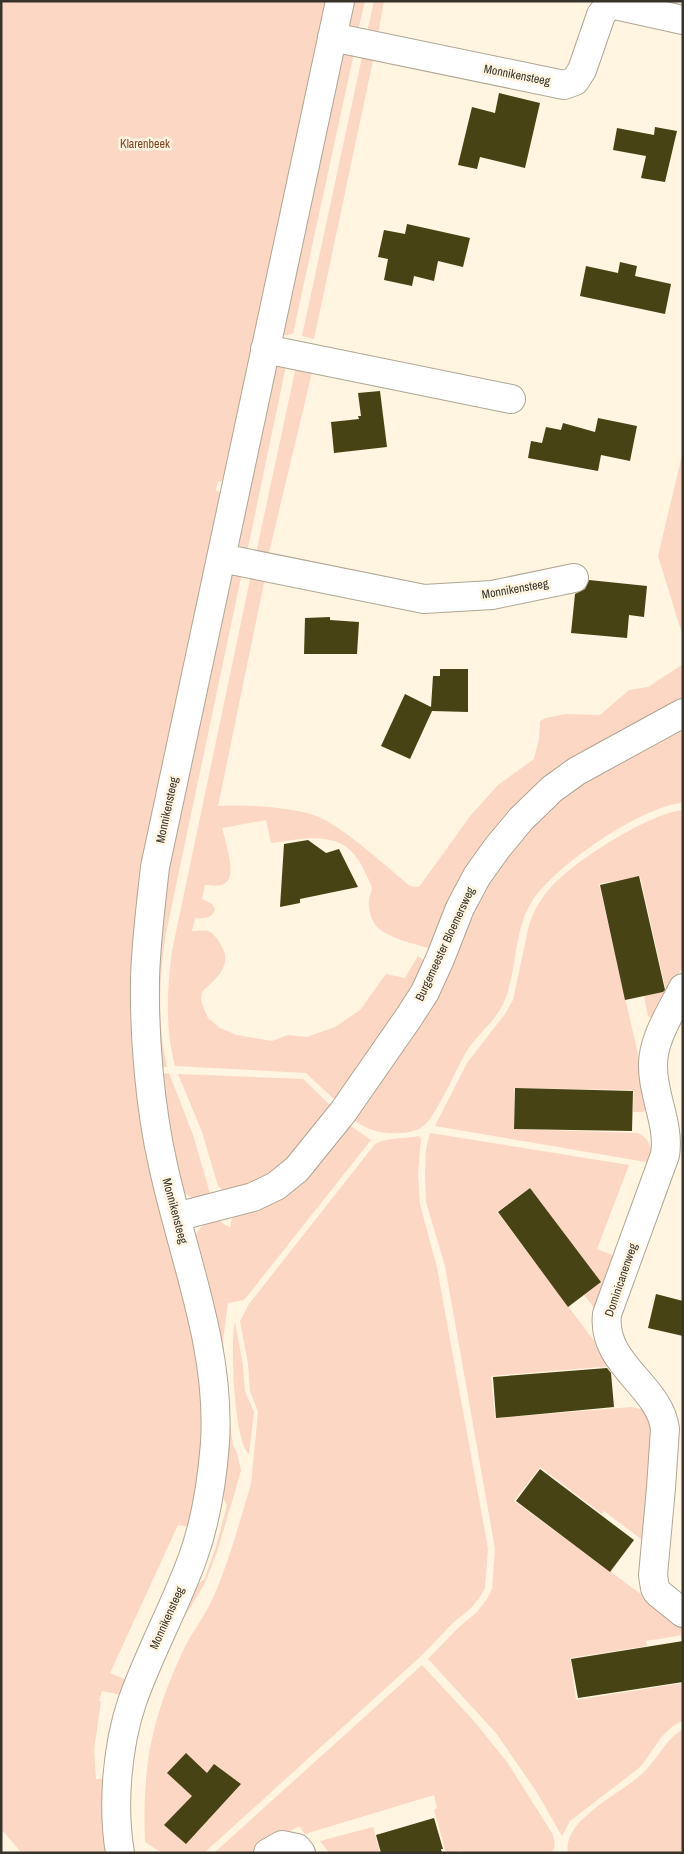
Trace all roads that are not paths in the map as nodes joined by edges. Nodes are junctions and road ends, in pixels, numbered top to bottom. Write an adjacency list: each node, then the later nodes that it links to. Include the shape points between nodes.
1 (340, 1): 3 (street, Monnikensteeg)
2 (683, 20): 3 (street, Monnikensteeg, via 615,4 607,7 601,15 582,70 575,82 564,85)
3 (332, 37): 4 (street, Monnikensteeg)
4 (265, 349): 5 (street); 6 (street, Monnikensteeg)
5 (511, 399)
6 (221, 558): 7 (street, Monnikensteeg, via 424,600 492,595); 11 (street, Monnikensteeg, via 166,810 148,930 145,980 148,1055 162,1165)
7 (574, 578)
8 (683, 713): 11 (street, Burgemeester Bloemersweg, via 577,770 521,819 477,876 440,959 409,1017 297,1169 276,1186 253,1198)
9 (683, 988): 10 (street, Dominicanenweg, via 658,1040 652,1069 655,1087)
10 (674, 1136): 12 (street, Dominicanenweg, via 606,1325 613,1348)
11 (176, 1217): 14 (street, Monnikensteeg, via 213,1371 213,1464 202,1529 193,1557 131,1704 116,1798)
12 (671, 1410): 13 (street, Dominicanenweg, via 664,1420 652,1575 657,1592)
13 (683, 1613)
14 (120, 1853)
15 (268, 1853): 16 (street, via 282,1845 297,1848)
16 (301, 1853)

